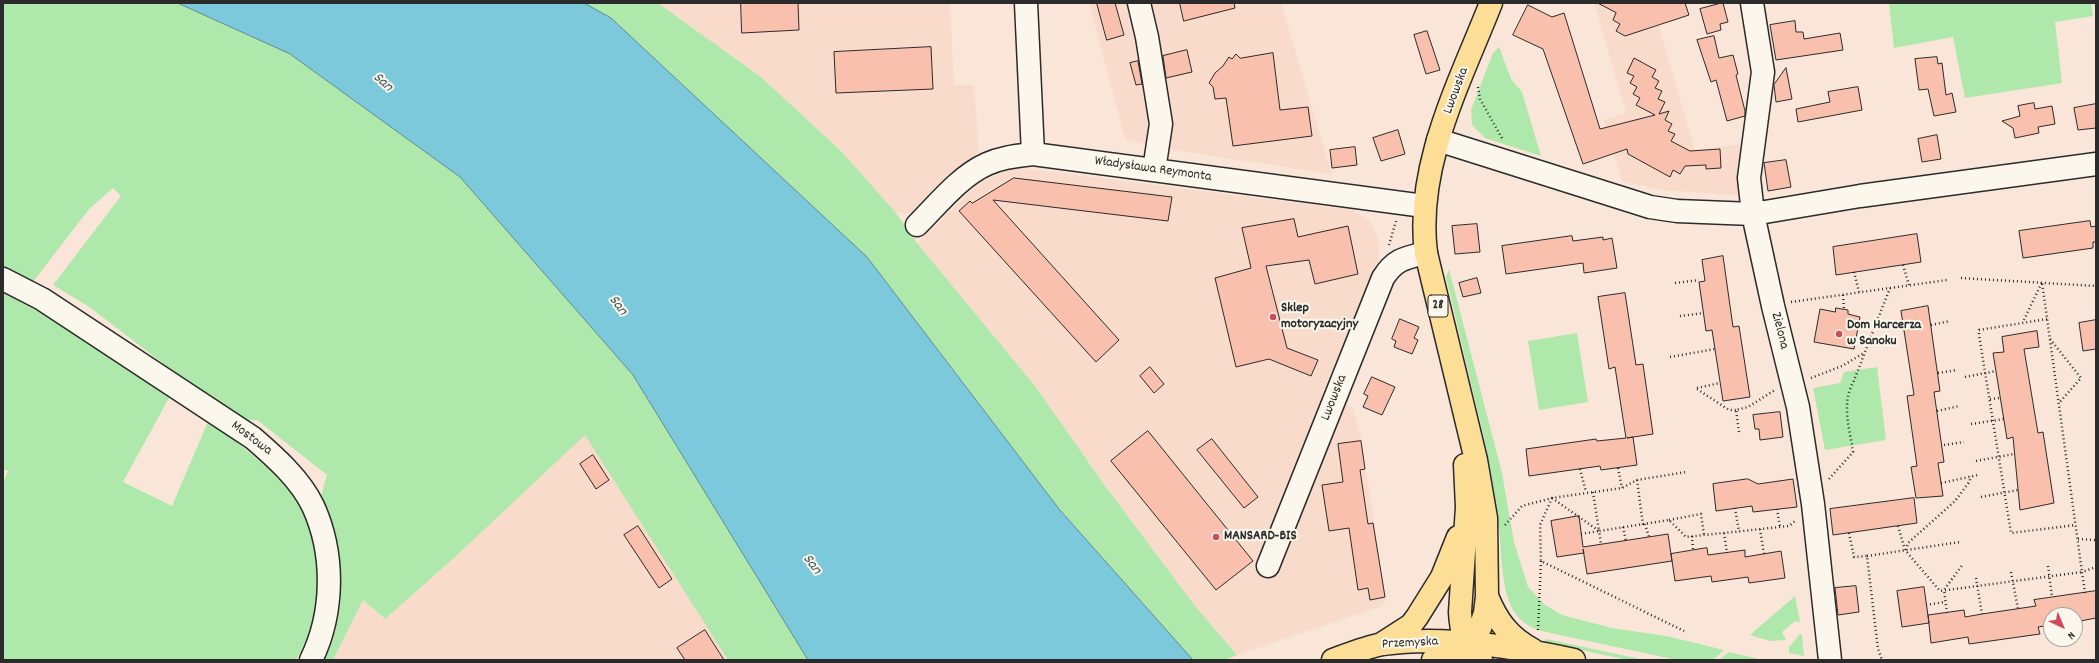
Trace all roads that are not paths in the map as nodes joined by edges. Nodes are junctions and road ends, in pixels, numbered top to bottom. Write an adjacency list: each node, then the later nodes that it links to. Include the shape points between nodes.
1 (1026, 3): 6 (street)
2 (1139, 3): 8 (street, via 1161,124)
3 (1492, 3): 5 (main road, Lwowska / 28)
4 (1752, 3): 10 (street, Zielona, via 1763,72 1748,178)
5 (1438, 140): 9 (main road, Lwowska / 28); 10 (street, via 1650,207 1677,210)
6 (1032, 154): 8 (street, Władysława Reymonta); 11 (street, Władysława Reymonta, via 1009,156 986,164 966,178)
7 (2096, 164): 10 (street, via 1860,196)
8 (1154, 170): 9 (street, Władysława Reymonta)
9 (1424, 206): 12 (main road, Lwowska / 28, via 1423,230)
10 (1753, 207): 26 (street, Zielona, via 1773,306 1798,407 1813,504)
11 (917, 225)
12 (1426, 253): 14 (main road, Lwowska / 28); 16 (street, Lwowska, via 1398,260 1383,278)
13 (3, 279): 21 (street, Mostowa, via 42,299 253,438 279,461 302,488 313,506 328,562 329,605)
14 (1462, 406): 15 (main road, Lwowska / 28); 17 (main road, Lwowska / 28, via 1476,460 1486,518)
15 (1467, 507): 18 (main road, Lwowska, via 1460,612 1461,629); 20 (main road, Lwowska / 28, via 1450,559 1432,593 1411,626)
16 (1268, 566)
17 (1487, 596): 18 (main road, Lwowska / 28, via 1480,628); 19 (main road, Lwowska, via 1504,629 1522,644)
18 (1466, 643): 19 (main road, Przemyska); 20 (main road, Przemyska, via 1428,641); 23 (main road, Lwowska / 28, via 1448,655); 24 (main road, Lwowska)
19 (1536, 643): 25 (main road)
20 (1382, 644): 22 (main road, Przemyska / 28)
21 (311, 660)
22 (1333, 660)
23 (1433, 660)
24 (1481, 660)
25 (1574, 660)
26 (1830, 660)

